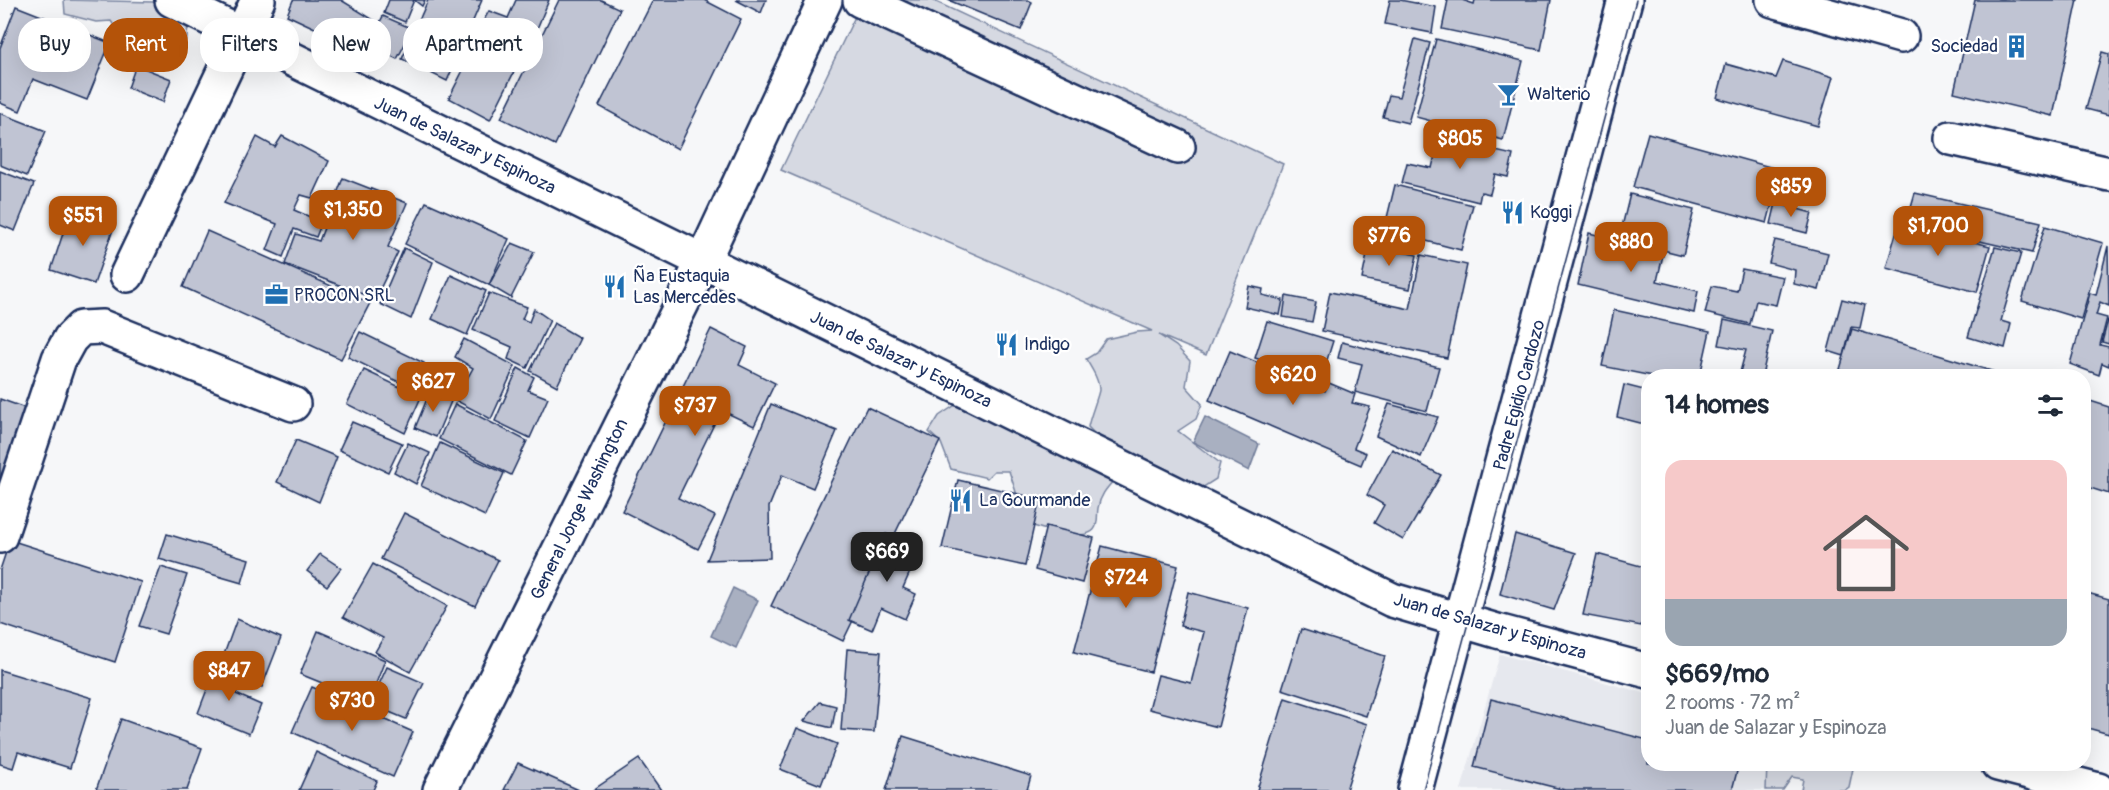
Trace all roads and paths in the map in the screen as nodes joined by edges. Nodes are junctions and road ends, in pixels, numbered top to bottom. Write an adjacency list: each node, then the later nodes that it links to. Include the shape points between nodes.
1 (172, 0): 7 (street, Juan de Salazar y Espinoza)
2 (258, 0): 8 (street)
3 (825, 0): 15 (street, General Jorge Washington)
4 (860, 0): 13 (street)
5 (1625, 0): 19 (street, Padre Egidio Cardozo)
6 (1773, 0): 9 (street)
7 (208, 18)
8 (250, 18)
9 (1900, 36)
10 (299, 63): 15 (street, Juan de Salazar y Espinoza)
11 (224, 72): 16 (street)
12 (1951, 138): 14 (street)
13 (1178, 147)
14 (2109, 174)
15 (703, 261): 19 (street, Juan de Salazar y Espinoza, via 1392,600); 22 (street, General Jorge Washington)
16 (127, 275)
17 (293, 404): 18 (street, via 102,327 81,328 59,358)
18 (0, 536)
19 (1459, 620): 20 (street, Juan de Salazar y Espinoza); 23 (street, Padre Egidio Cardozo)
20 (1641, 669)
21 (2025, 771): 24 (street)
22 (440, 790)
23 (1414, 790)
24 (2098, 790)

